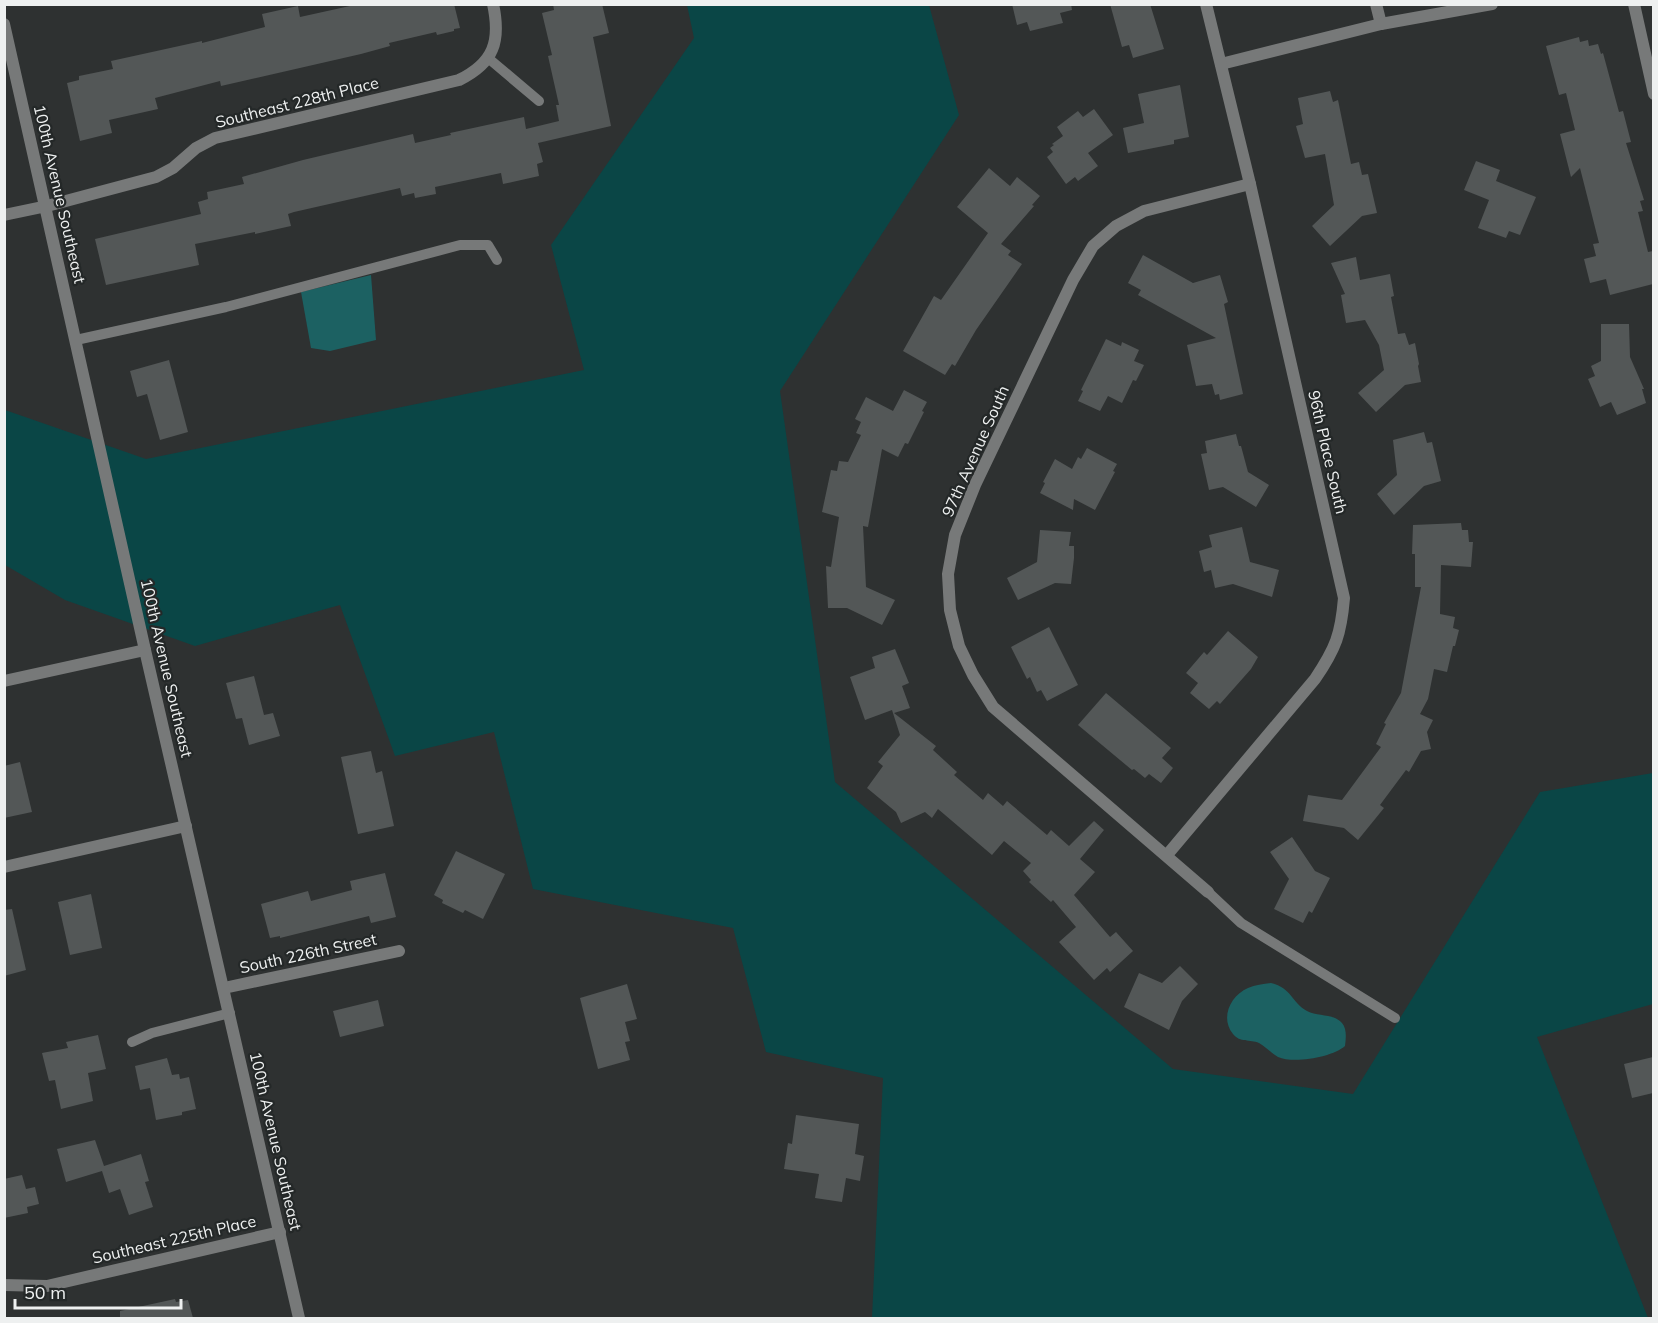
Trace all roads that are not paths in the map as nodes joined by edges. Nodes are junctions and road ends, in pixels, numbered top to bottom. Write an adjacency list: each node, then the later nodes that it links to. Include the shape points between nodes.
1 (493, 4): 8 (street, via 498,24)
2 (1206, 4): 9 (street, 96th Place South)
3 (1376, 4): 7 (street)
4 (1492, 4): 7 (street)
5 (1634, 4): 10 (street)
6 (4, 24): 13 (street, 100th Avenue Southeast)
7 (1381, 24): 9 (street)
8 (488, 58): 11 (lane); 13 (street, Southeast 228th Place, via 474,73 459,80 215,138 156,177)
9 (1221, 64): 12 (street, 96th Place South)
10 (1653, 94)
11 (539, 101)
12 (1250, 184): 20 (street, 96th Place South, via 1344,598 1342,625 1333,652 1316,679); 20 (street, 97th Avenue South, via 1144,211 1116,226 1093,246 975,485 955,535 948,573 950,610 959,646 993,707)
13 (47, 206): 14 (street, Southeast 228th Place); 16 (street, 100th Avenue Southeast)
14 (4, 215)
15 (497, 260): 16 (lane, via 488,245 460,245 226,308)
16 (76, 340): 17 (street, 100th Avenue Southeast)
17 (145, 650): 18 (street); 19 (street, 100th Avenue Southeast)
18 (4, 681)
19 (186, 826): 21 (street); 24 (street, 100th Avenue Southeast)
20 (1167, 855): 22 (street, 97th Avenue South)
21 (4, 867)
22 (1208, 892): 26 (lane, via 1241,923)
23 (399, 951): 24 (street, South 226th Street)
24 (224, 988): 25 (street, 100th Avenue Southeast)
25 (230, 1013): 27 (lane); 28 (street, 100th Avenue Southeast)
26 (1395, 1018)
27 (132, 1042)
28 (280, 1232): 29 (street, Southeast 225th Place, via 47,1286); 30 (street, 100th Avenue Southeast)
29 (4, 1285)
30 (299, 1318)

